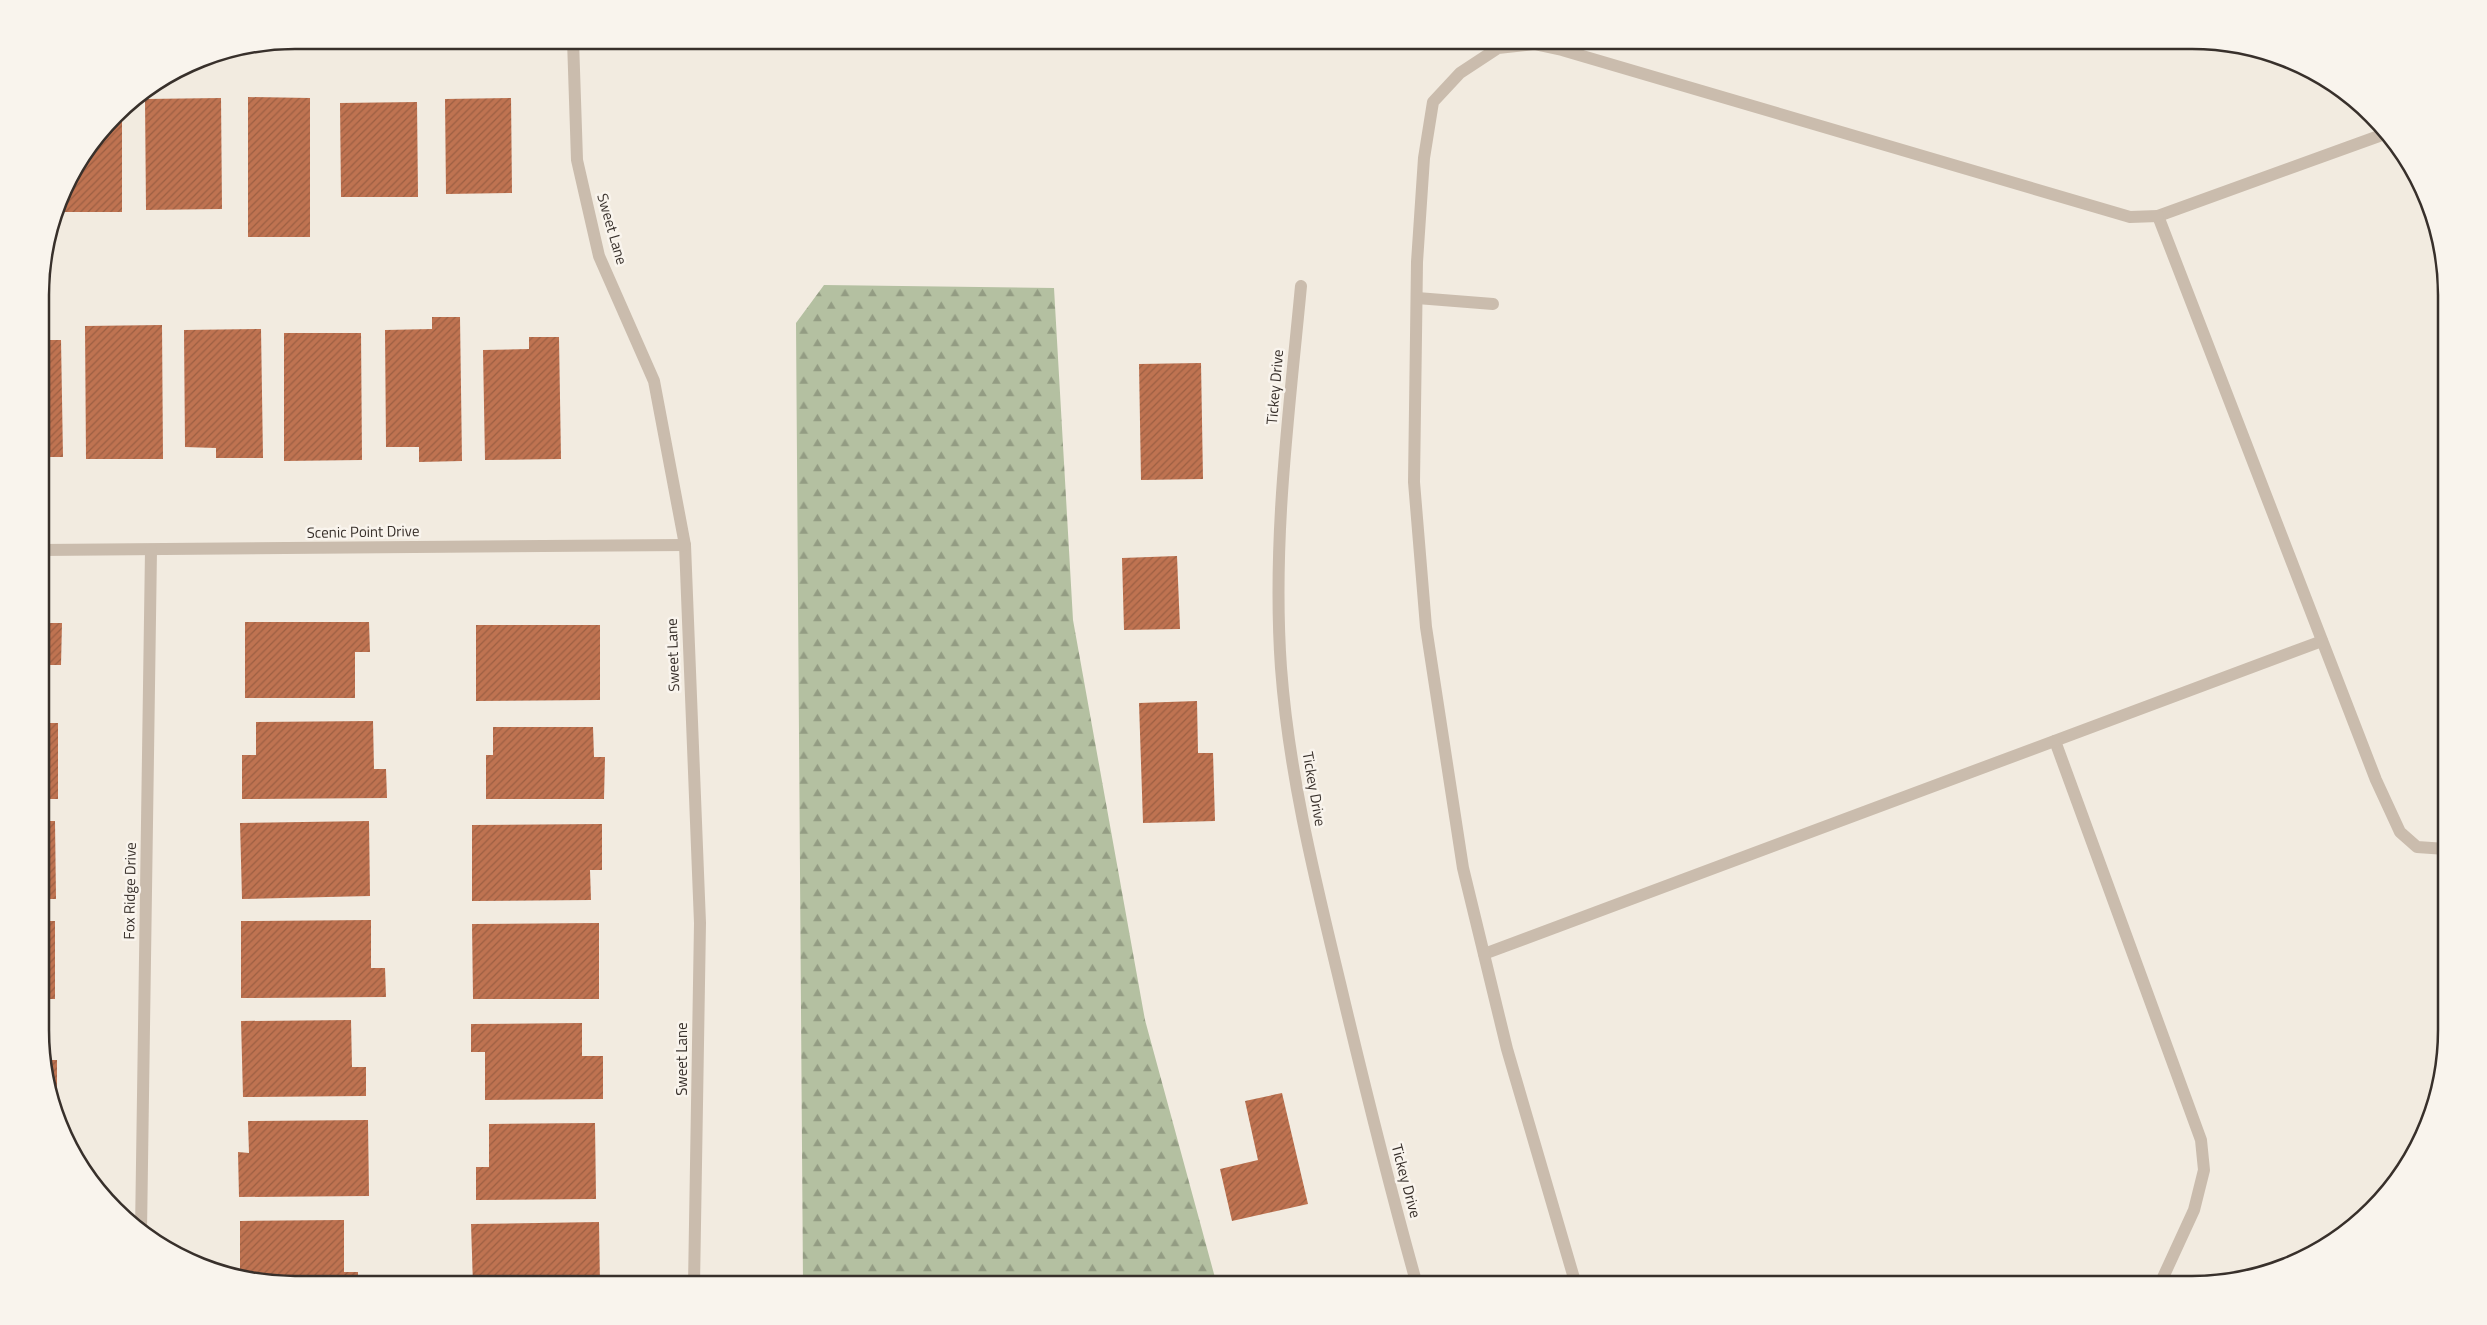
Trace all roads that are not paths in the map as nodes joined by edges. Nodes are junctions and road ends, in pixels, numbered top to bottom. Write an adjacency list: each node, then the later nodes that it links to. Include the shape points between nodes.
1 (573, 49): 9 (street, Sweet Lane, via 577,160 599,256 654,381)
2 (1496, 49): 7 (street, via 1460,73 1433,102 1424,158)
3 (1557, 49): 5 (street, via 2130,217)
4 (2379, 136): 5 (street)
5 (2158, 216): 12 (street)
6 (1301, 286): 18 (street, Tickey Drive, via 1279,521 1281,665 1286,727 1307,848 1388,1182)
7 (1417, 298): 8 (street); 15 (street, via 1414,482 1426,627 1463,868)
8 (1493, 304)
9 (685, 545): 11 (street, Scenic Point Drive); 17 (street, Sweet Lane, via 700,923)
10 (49, 550): 11 (street, Scenic Point Drive)
11 (151, 550): 16 (street, Fox Ridge Drive)
12 (2322, 641): 13 (street); 14 (street, via 2376,780 2400,832 2417,847)
13 (2055, 741): 15 (street); 20 (street, via 2201,1140 2204,1170 2194,1210)
14 (2438, 848)
15 (1484, 954): 19 (street, via 1507,1049)
16 (142, 1224)
17 (694, 1276)
18 (1414, 1276)
19 (1573, 1276)
20 (2163, 1276)

